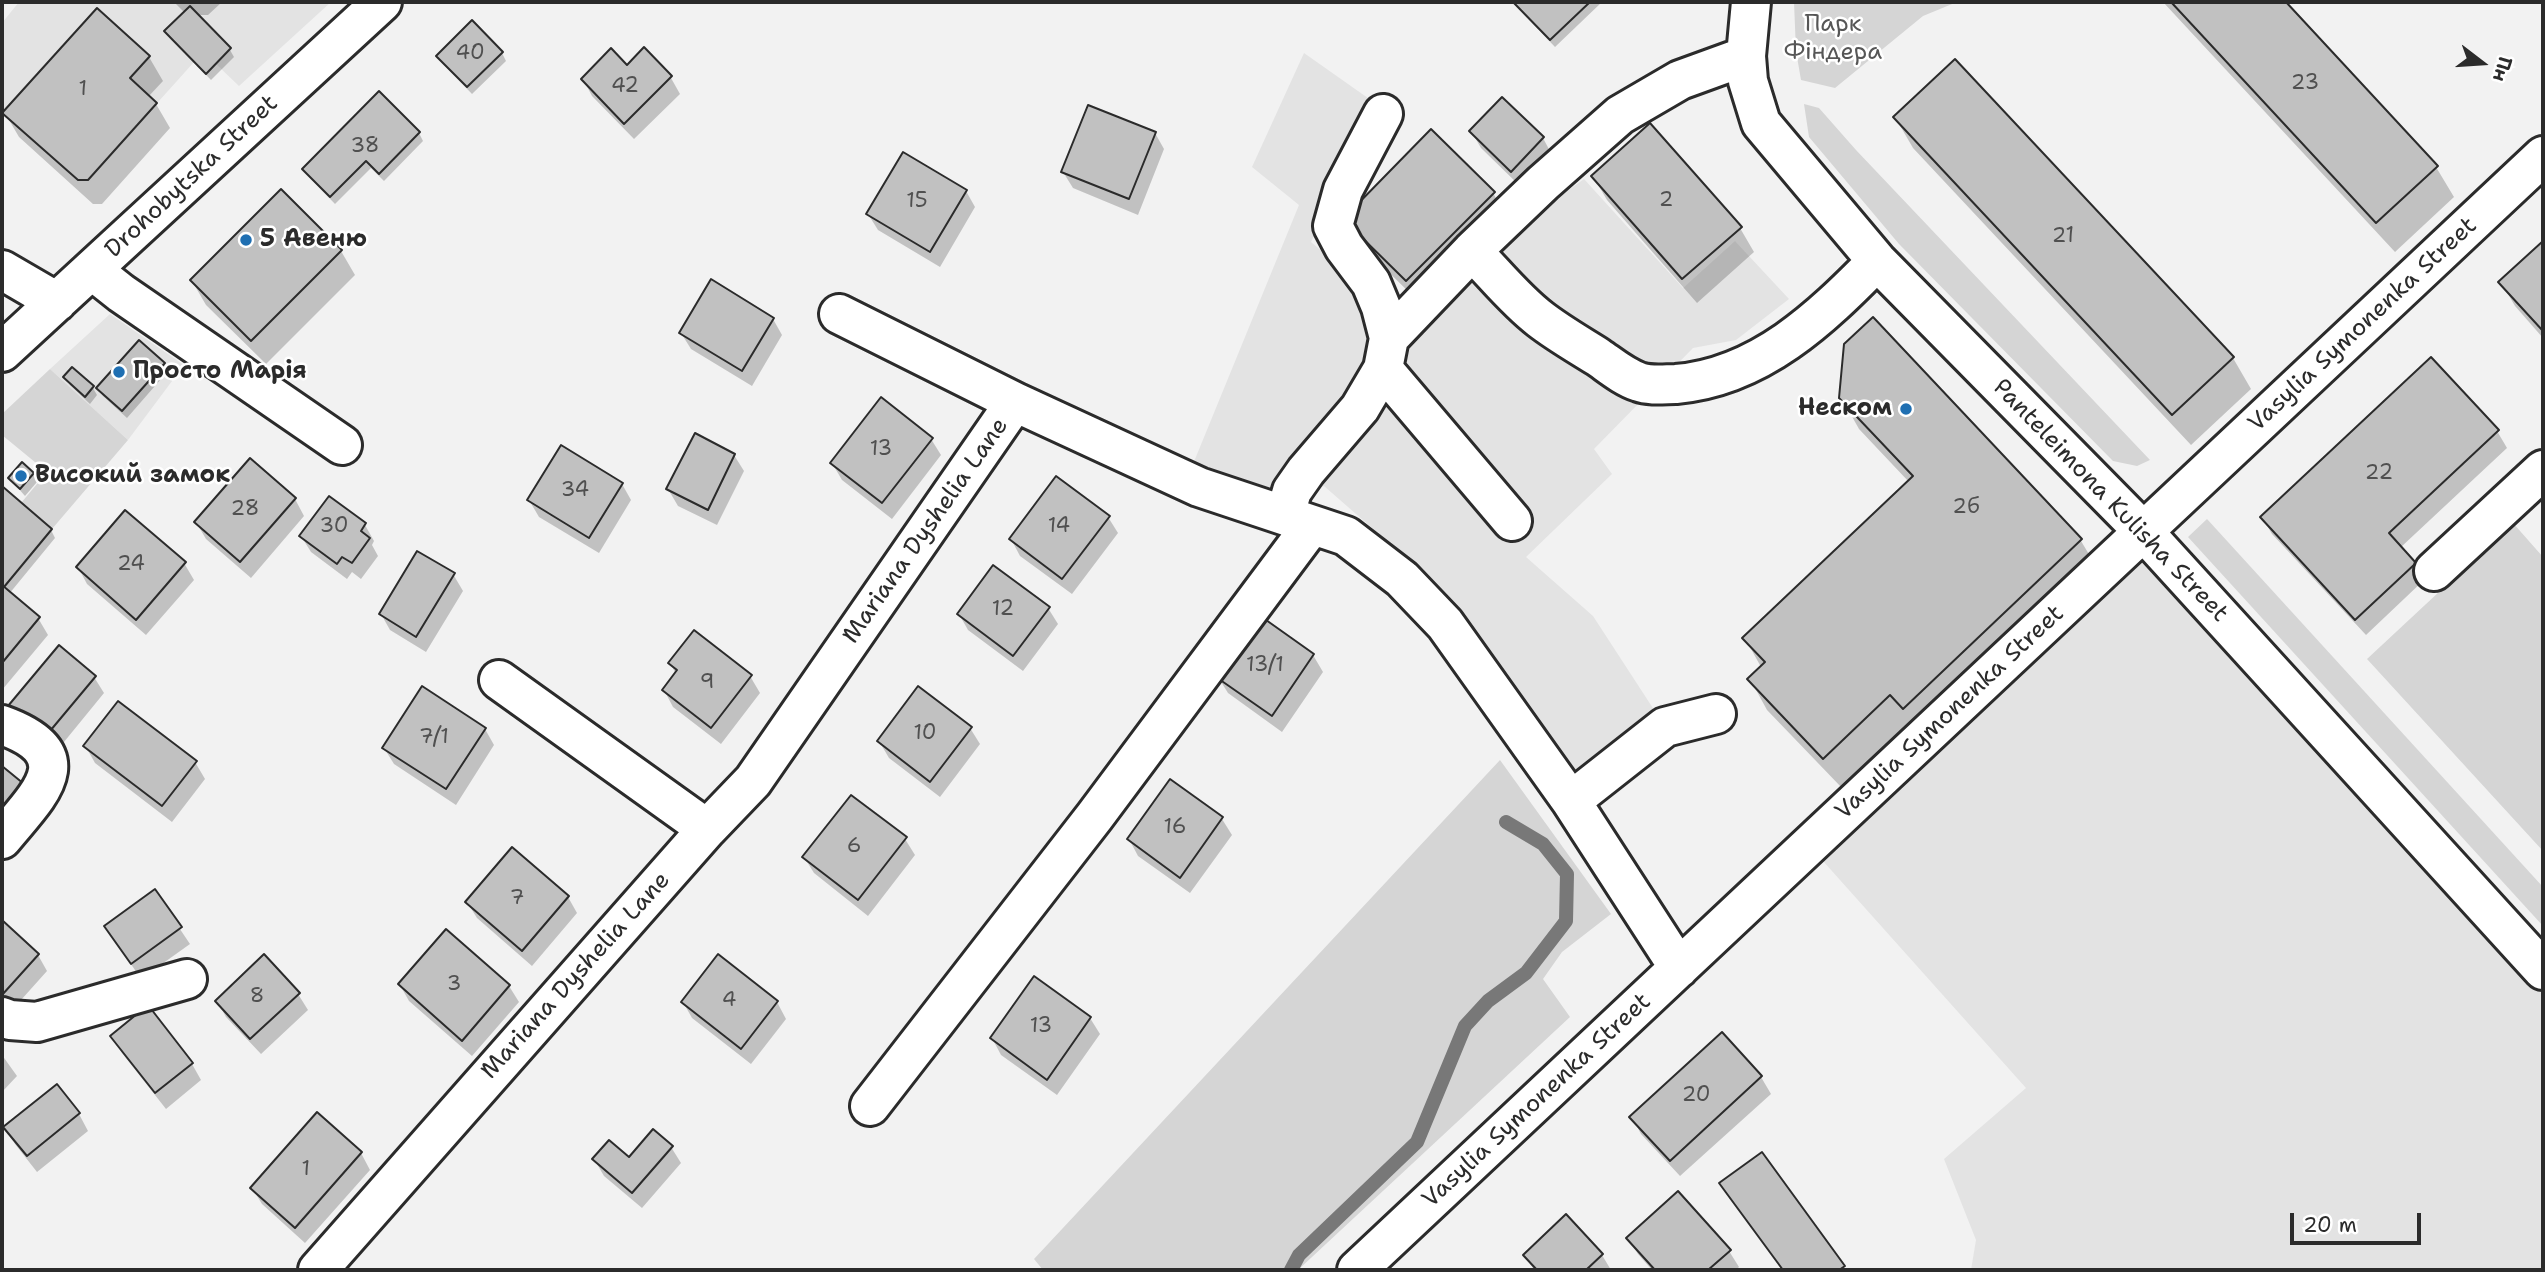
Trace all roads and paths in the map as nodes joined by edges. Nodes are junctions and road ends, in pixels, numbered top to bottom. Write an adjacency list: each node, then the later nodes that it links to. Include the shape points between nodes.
1 (382, 2): 9 (street, Drohobytska Street)
2 (1751, 2): 3 (street, Panteleimona Kulisha Street)
3 (1745, 56): 6 (street, via 1680,80 1620,115); 7 (street, Panteleimona Kulisha Street, via 1761,123)
4 (1383, 114): 13 (street, via 1343,190 1333,226 1371,283 1381,307)
5 (2543, 156): 19 (street, Vasylia Symonenka Street)
6 (1472, 251): 7 (street, via 1539,318 1641,383 1663,384 1688,383 1764,356 1828,311); 13 (street)
7 (1877, 261): 19 (street, Panteleimona Kulisha Street)
8 (2, 270): 10 (street)
9 (92, 270): 10 (street, Drohobytska Street); 15 (street)
10 (57, 302): 12 (street, Drohobytska Street)
11 (839, 314): 14 (street)
12 (2, 352)
13 (1386, 353): 17 (street, via 1360,408 1292,491); 18 (street)
14 (1016, 401): 17 (street, Mariana Dyshelia Lane, via 1199,487); 25 (street, Mariana Dyshelia Lane, via 753,781)
15 (342, 445)
16 (2543, 470): 20 (street)
17 (1299, 520): 24 (street, Mariana Dyshelia Lane, via 1346,536 1411,588 1445,624); 31 (street, via 1095,816)
18 (1512, 521)
19 (2143, 531): 27 (street, Vasylia Symonenka Street); 28 (street, Panteleimona Kulisha Street)
20 (2434, 571)
21 (499, 680): 25 (street)
22 (1716, 714): 24 (street, via 1665,727)
23 (2, 724): 26 (street, via 39,746 50,765 46,785)
24 (1571, 801): 27 (street, Mariana Dyshelia Lane)
25 (707, 829): 32 (street, Mariana Dyshelia Lane)
26 (2, 839)
27 (1679, 968): 33 (street, Vasylia Symonenka Street)
28 (2543, 970)
29 (187, 979): 30 (street, via 37,1022)
30 (2, 1017)
31 (870, 1106)
32 (318, 1270)
33 (1357, 1270)

